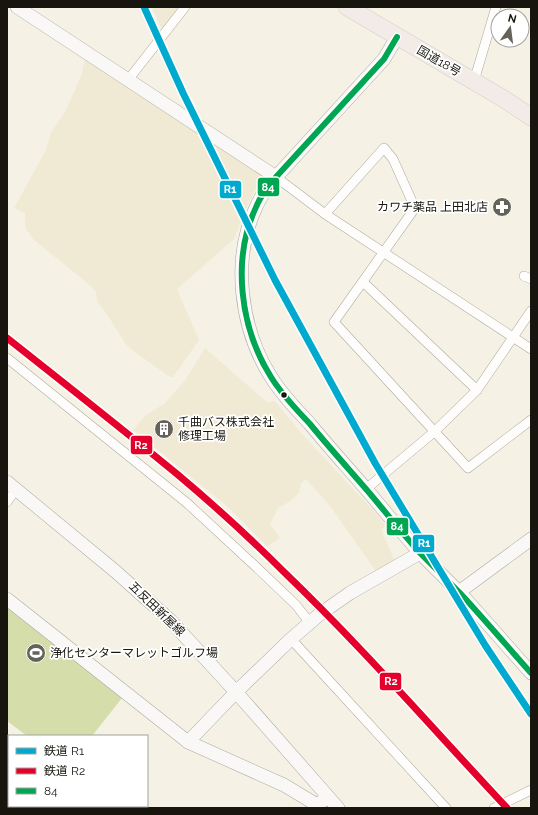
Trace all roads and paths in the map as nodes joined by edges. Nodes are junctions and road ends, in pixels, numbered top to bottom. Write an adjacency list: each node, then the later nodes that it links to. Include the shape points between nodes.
1 (17, 7): 6 (street)
2 (185, 7): 6 (street)
3 (347, 7): 5 (highway, 国道18号)
4 (496, 7): 7 (street)
5 (397, 37): 7 (highway, 国道18号); 9 (street, via 384,59)
6 (128, 80): 9 (street)
7 (474, 81): 8 (highway, 国道18号)
8 (531, 117)
9 (276, 177): 10 (street); 21 (street, via 257,204 246,233 242,276 245,312 255,345 271,377)
10 (325, 214): 11 (street); 11 (street, via 384,148 393,159 415,208)
11 (383, 253): 12 (street); 14 (street)
12 (363, 282): 17 (street); 19 (street, via 334,322)
13 (531, 311): 14 (street)
14 (514, 338): 15 (street); 17 (street)
15 (531, 349)
16 (7, 358): 27 (street, via 187,503 296,605)
17 (477, 390): 19 (street)
18 (531, 420): 19 (street, via 468,468)
19 (434, 432): 21 (street)
20 (12, 486): 22 (street); 30 (street, 五反田新屋線, via 116,571 160,611)
21 (366, 489): 24 (street)
22 (7, 502)
23 (531, 539): 25 (street)
24 (420, 553): 25 (street); 27 (street, via 350,593)
25 (459, 592): 29 (street)
26 (7, 599): 31 (street)
27 (310, 623): 28 (street)
28 (291, 639): 30 (street); 35 (street)
29 (531, 673)
30 (236, 692): 31 (street); 33 (street, 五反田新屋線)
31 (188, 742): 33 (street, via 284,785 318,805)
32 (531, 790): 36 (street)
33 (328, 797): 34 (street, 五反田新屋線)
34 (338, 808)
35 (446, 808)
36 (494, 808)

